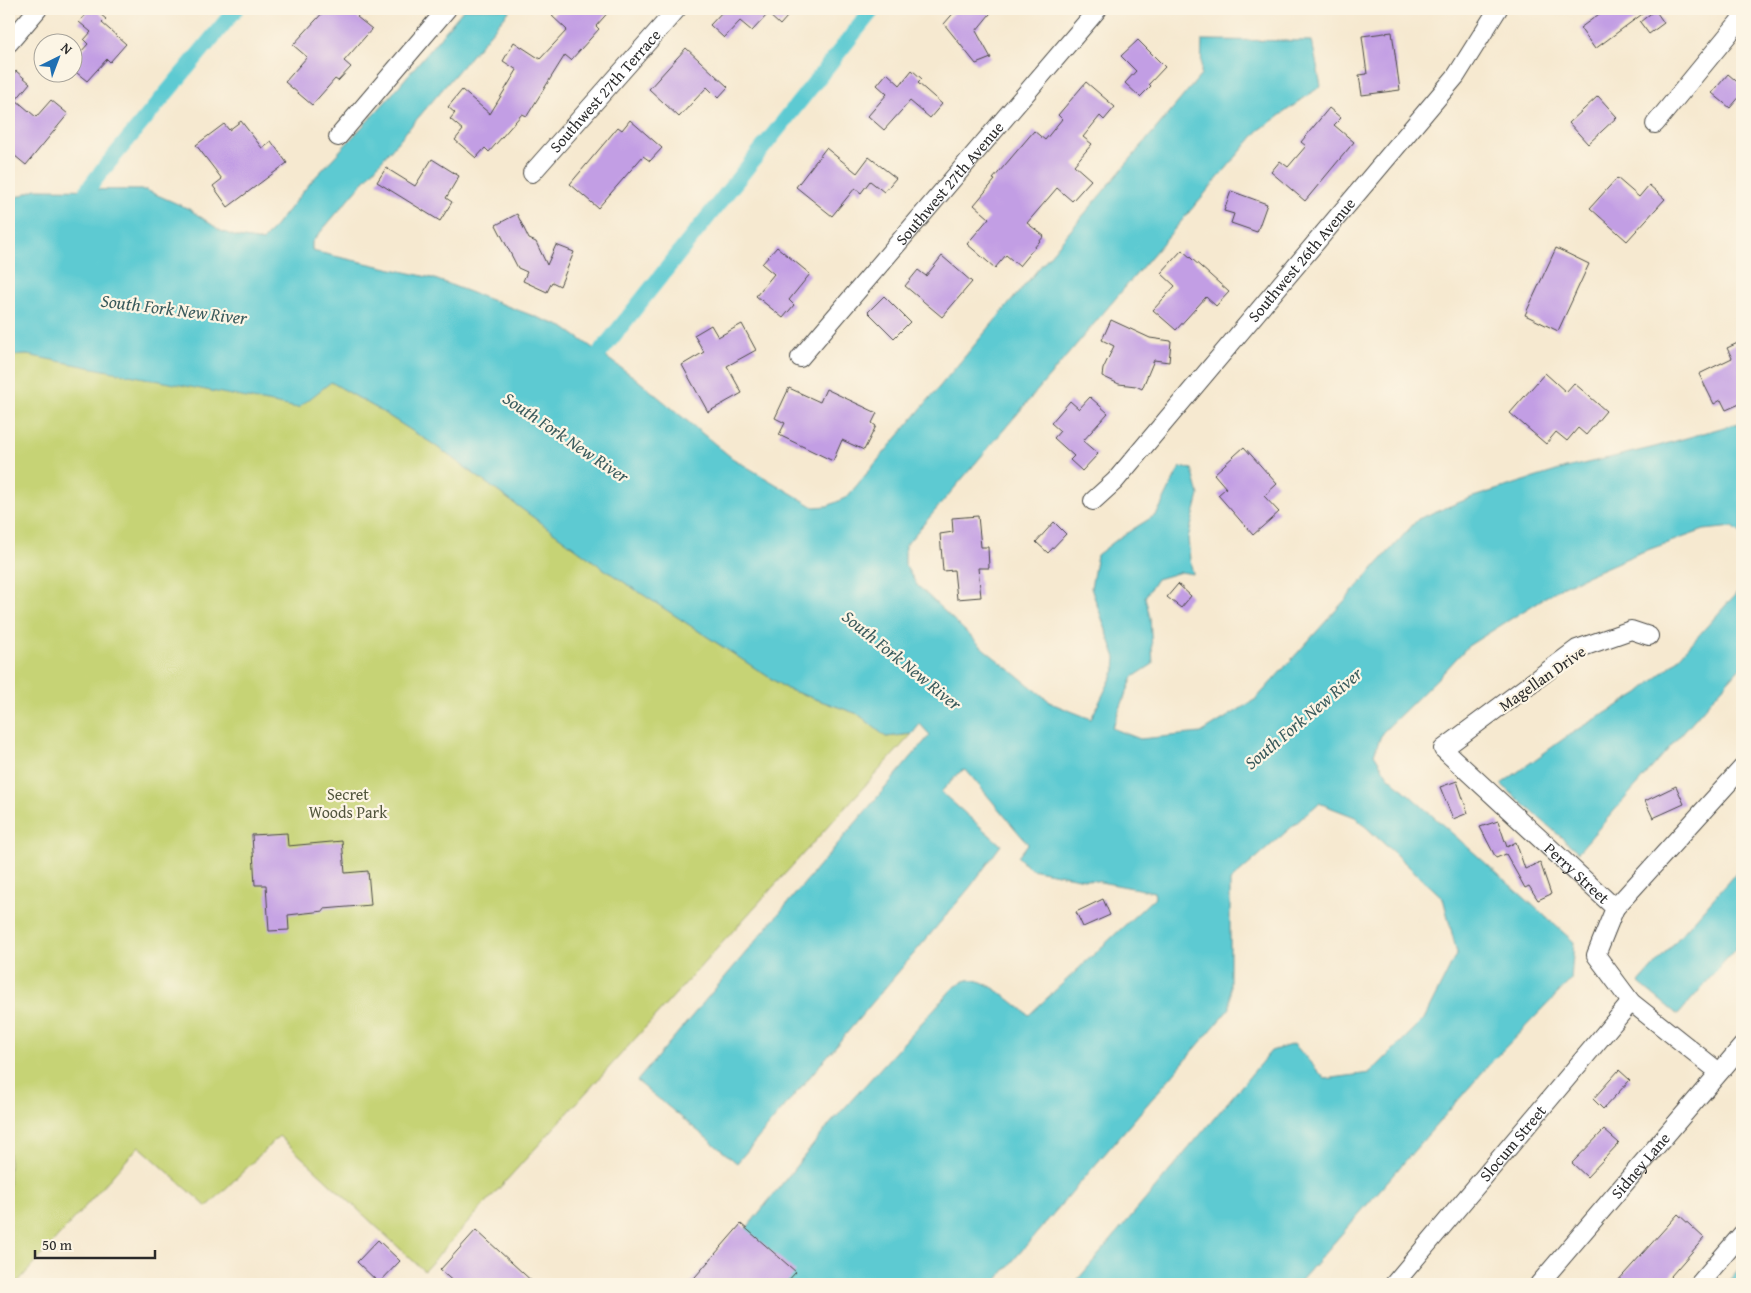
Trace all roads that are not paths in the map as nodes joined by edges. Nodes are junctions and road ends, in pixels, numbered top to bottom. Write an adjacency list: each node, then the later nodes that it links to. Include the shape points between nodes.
1 (38, 9): 7 (street)
2 (447, 9): 9 (street)
3 (677, 9): 10 (street, Southwest 27th Terrace)
4 (1098, 9): 11 (street, Southwest 27th Avenue)
5 (1498, 9): 12 (street, Southwest 26th Avenue, via 1456,76 1115,482)
6 (1742, 18): 8 (street)
7 (9, 43)
8 (1655, 124)
9 (338, 137)
10 (532, 174)
11 (800, 358)
12 (1093, 501)
13 (1649, 636): 14 (street, Magellan Drive, via 1631,630 1577,649)
14 (1443, 749): 16 (street, Perry Street)
15 (1742, 768): 16 (street)
16 (1615, 908): 17 (street, Perry Street, via 1596,954)
17 (1631, 1002): 19 (street, Perry Street); 21 (street, Slocum Street)
18 (1742, 1046): 19 (street, Sidney Lane)
19 (1719, 1072): 22 (street, Sidney Lane)
20 (1742, 1234): 23 (street)
21 (1394, 1284)
22 (1539, 1284)
23 (1699, 1284)

